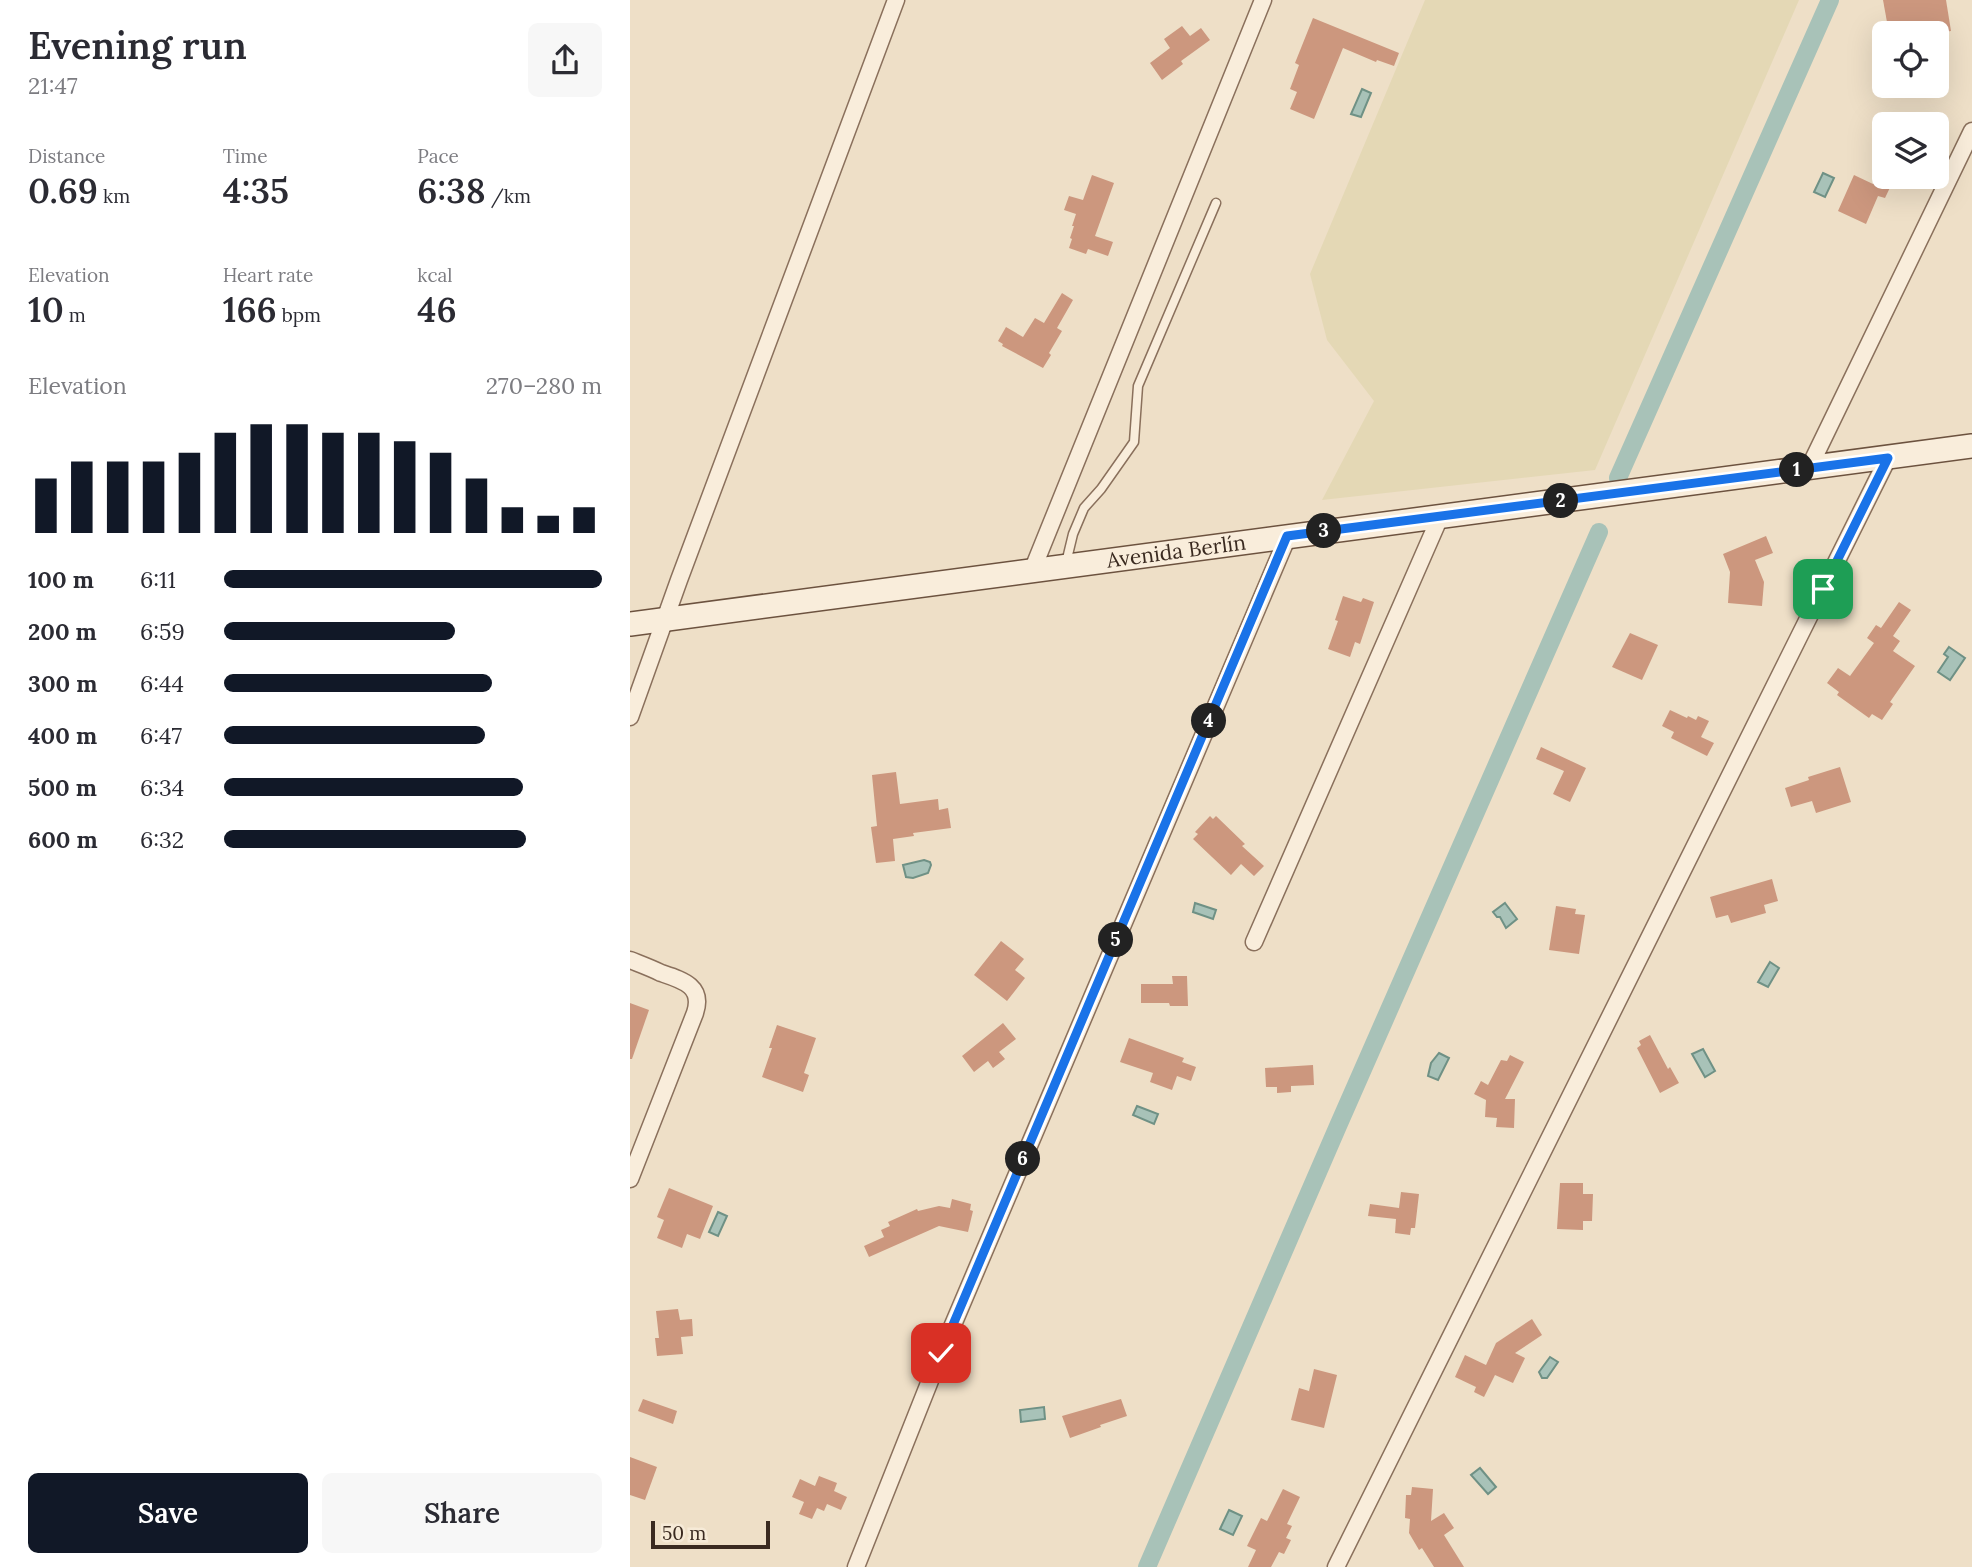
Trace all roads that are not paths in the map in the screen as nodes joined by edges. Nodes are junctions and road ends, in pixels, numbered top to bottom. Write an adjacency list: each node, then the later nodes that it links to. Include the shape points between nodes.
1 (895, 0): 12 (street)
2 (1263, 0): 11 (street)
3 (1972, 131): 7 (street)
4 (1216, 203): 10 (lane, via 1138,386 1134,442 1084,508)
5 (1972, 446): 6 (street, Avenida Berlín)
6 (1888, 458): 7 (street, Avenida Berlín); 19 (street)
7 (1809, 468): 8 (street, Avenida Berlín)
8 (1440, 517): 9 (street, Avenida Berlín); 15 (street)
9 (1287, 536): 10 (street, Avenida Berlín); 18 (street, via 947,1340)
10 (1065, 566): 11 (street, Avenida Berlín)
11 (1032, 571): 12 (street, Avenida Berlín)
12 (667, 619): 13 (street, Avenida Berlín); 14 (street)
13 (630, 624)
14 (630, 717)
15 (1254, 942)
16 (630, 960): 17 (street, via 684,981 698,1002)
17 (630, 1179)
18 (856, 1567)
19 (1336, 1567)

